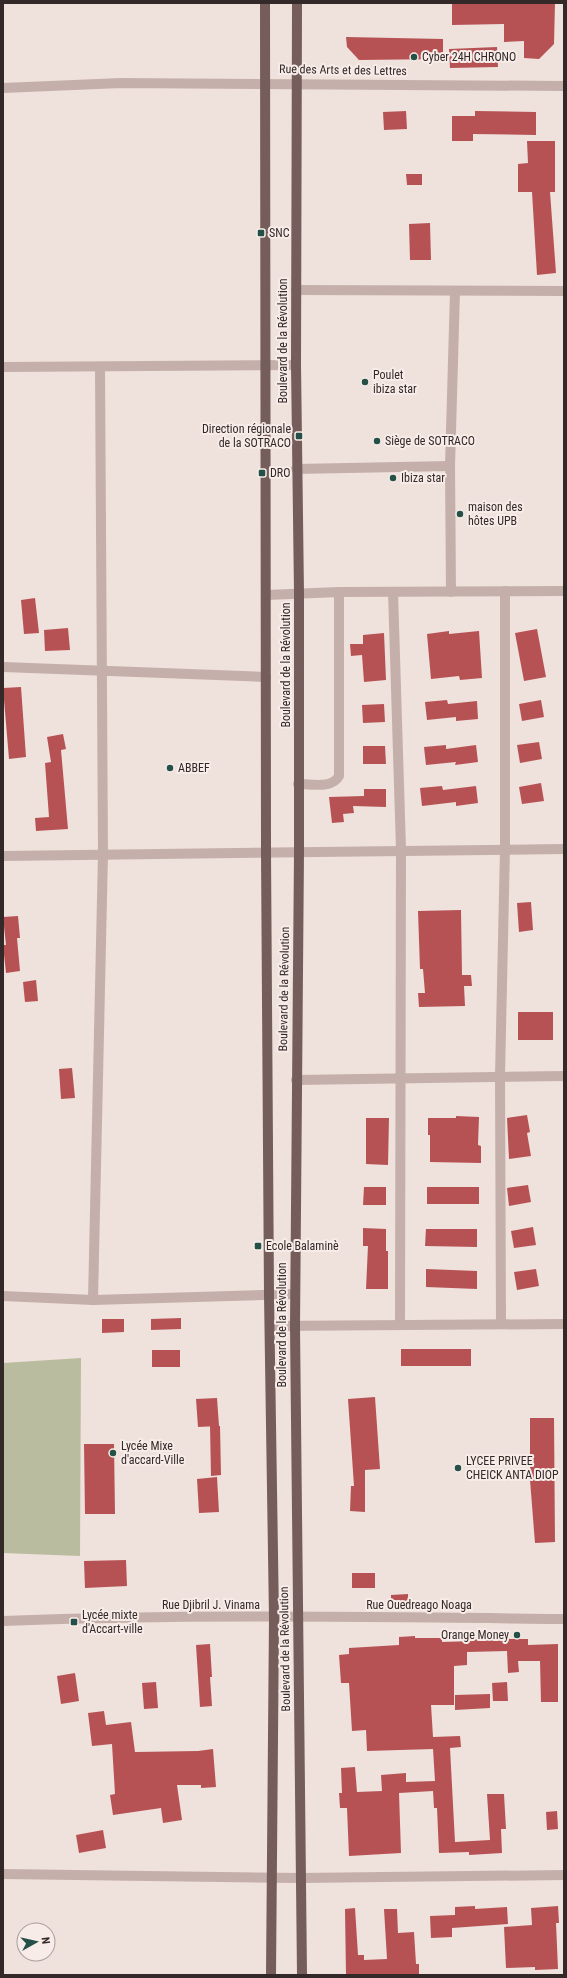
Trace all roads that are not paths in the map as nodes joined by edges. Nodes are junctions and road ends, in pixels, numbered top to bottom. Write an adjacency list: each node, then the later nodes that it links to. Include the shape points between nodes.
1 (265, 3): 3 (main road, Boulevard de la Révolution)
2 (297, 3): 4 (main road, Boulevard de la Révolution)
3 (265, 82): 4 (street, Rue des Arts et des Lettres); 6 (street, Rue des Arts et des Lettres, via 120,82); 10 (main road, Boulevard de la Révolution)
4 (297, 83): 5 (street, Rue des Arts et des Lettres); 7 (main road, Boulevard de la Révolution)
5 (564, 86)
6 (3, 88)
7 (296, 290): 8 (street); 11 (main road, Boulevard de la Révolution)
8 (455, 291): 9 (street); 14 (street)
9 (564, 291)
10 (266, 364): 11 (street); 13 (street); 22 (main road, Boulevard de la Révolution)
11 (296, 365): 15 (main road, Boulevard de la Révolution)
12 (3, 367): 13 (street)
13 (100, 367): 24 (street)
14 (450, 466): 15 (street); 20 (street)
15 (296, 469): 21 (main road, Boulevard de la Révolution)
16 (505, 591): 17 (street); 20 (street); 27 (street)
17 (564, 591)
18 (339, 592): 19 (street); 21 (street); 26 (street, via 339,776 331,784)
19 (393, 592): 20 (street); 29 (street)
20 (452, 592)
21 (299, 593): 22 (street); 26 (main road, Boulevard de la Révolution)
22 (266, 595): 25 (main road, Boulevard de la Révolution)
23 (3, 667): 24 (street)
24 (102, 671): 25 (street); 32 (street)
25 (266, 677): 31 (main road, Boulevard de la Révolution)
26 (298, 784): 30 (main road, Boulevard de la Révolution)
27 (505, 848): 28 (street); 29 (street); 34 (street)
28 (564, 848)
29 (401, 850): 30 (street); 36 (street)
30 (299, 852): 31 (street); 37 (main road, Boulevard de la Révolution)
31 (266, 853): 32 (street); 39 (main road, Boulevard de la Révolution)
32 (103, 854): 33 (street); 41 (street)
33 (3, 856)
34 (500, 1076): 35 (street); 36 (street); 42 (street)
35 (564, 1076)
36 (400, 1078): 37 (street); 44 (street)
37 (296, 1080): 38 (main road, Boulevard de la Révolution)
38 (294, 1294): 39 (street); 46 (main road, Boulevard de la Révolution)
39 (269, 1295): 41 (street); 45 (main road, Boulevard de la Révolution)
40 (3, 1296): 41 (street)
41 (93, 1300)
42 (501, 1324): 43 (street); 44 (street)
43 (564, 1324)
44 (400, 1325): 46 (street)
45 (270, 1326): 46 (street); 48 (main road, Boulevard de la Révolution)
46 (294, 1327): 47 (main road, Boulevard de la Révolution)
47 (298, 1617): 48 (street, Rue Ouedreago Noaga); 49 (street, Rue Ouedreago Noaga); 54 (main road, Boulevard de la Révolution)
48 (274, 1618): 50 (street, Rue Djibril J. Vinama); 53 (main road, Boulevard de la Révolution)
49 (564, 1619)
50 (3, 1621)
51 (3, 1874): 53 (street)
52 (564, 1875): 54 (street)
53 (272, 1878): 54 (street); 55 (main road, Boulevard de la Révolution)
54 (300, 1878): 56 (main road, Boulevard de la Révolution)
55 (272, 1975)
56 (302, 1975)

